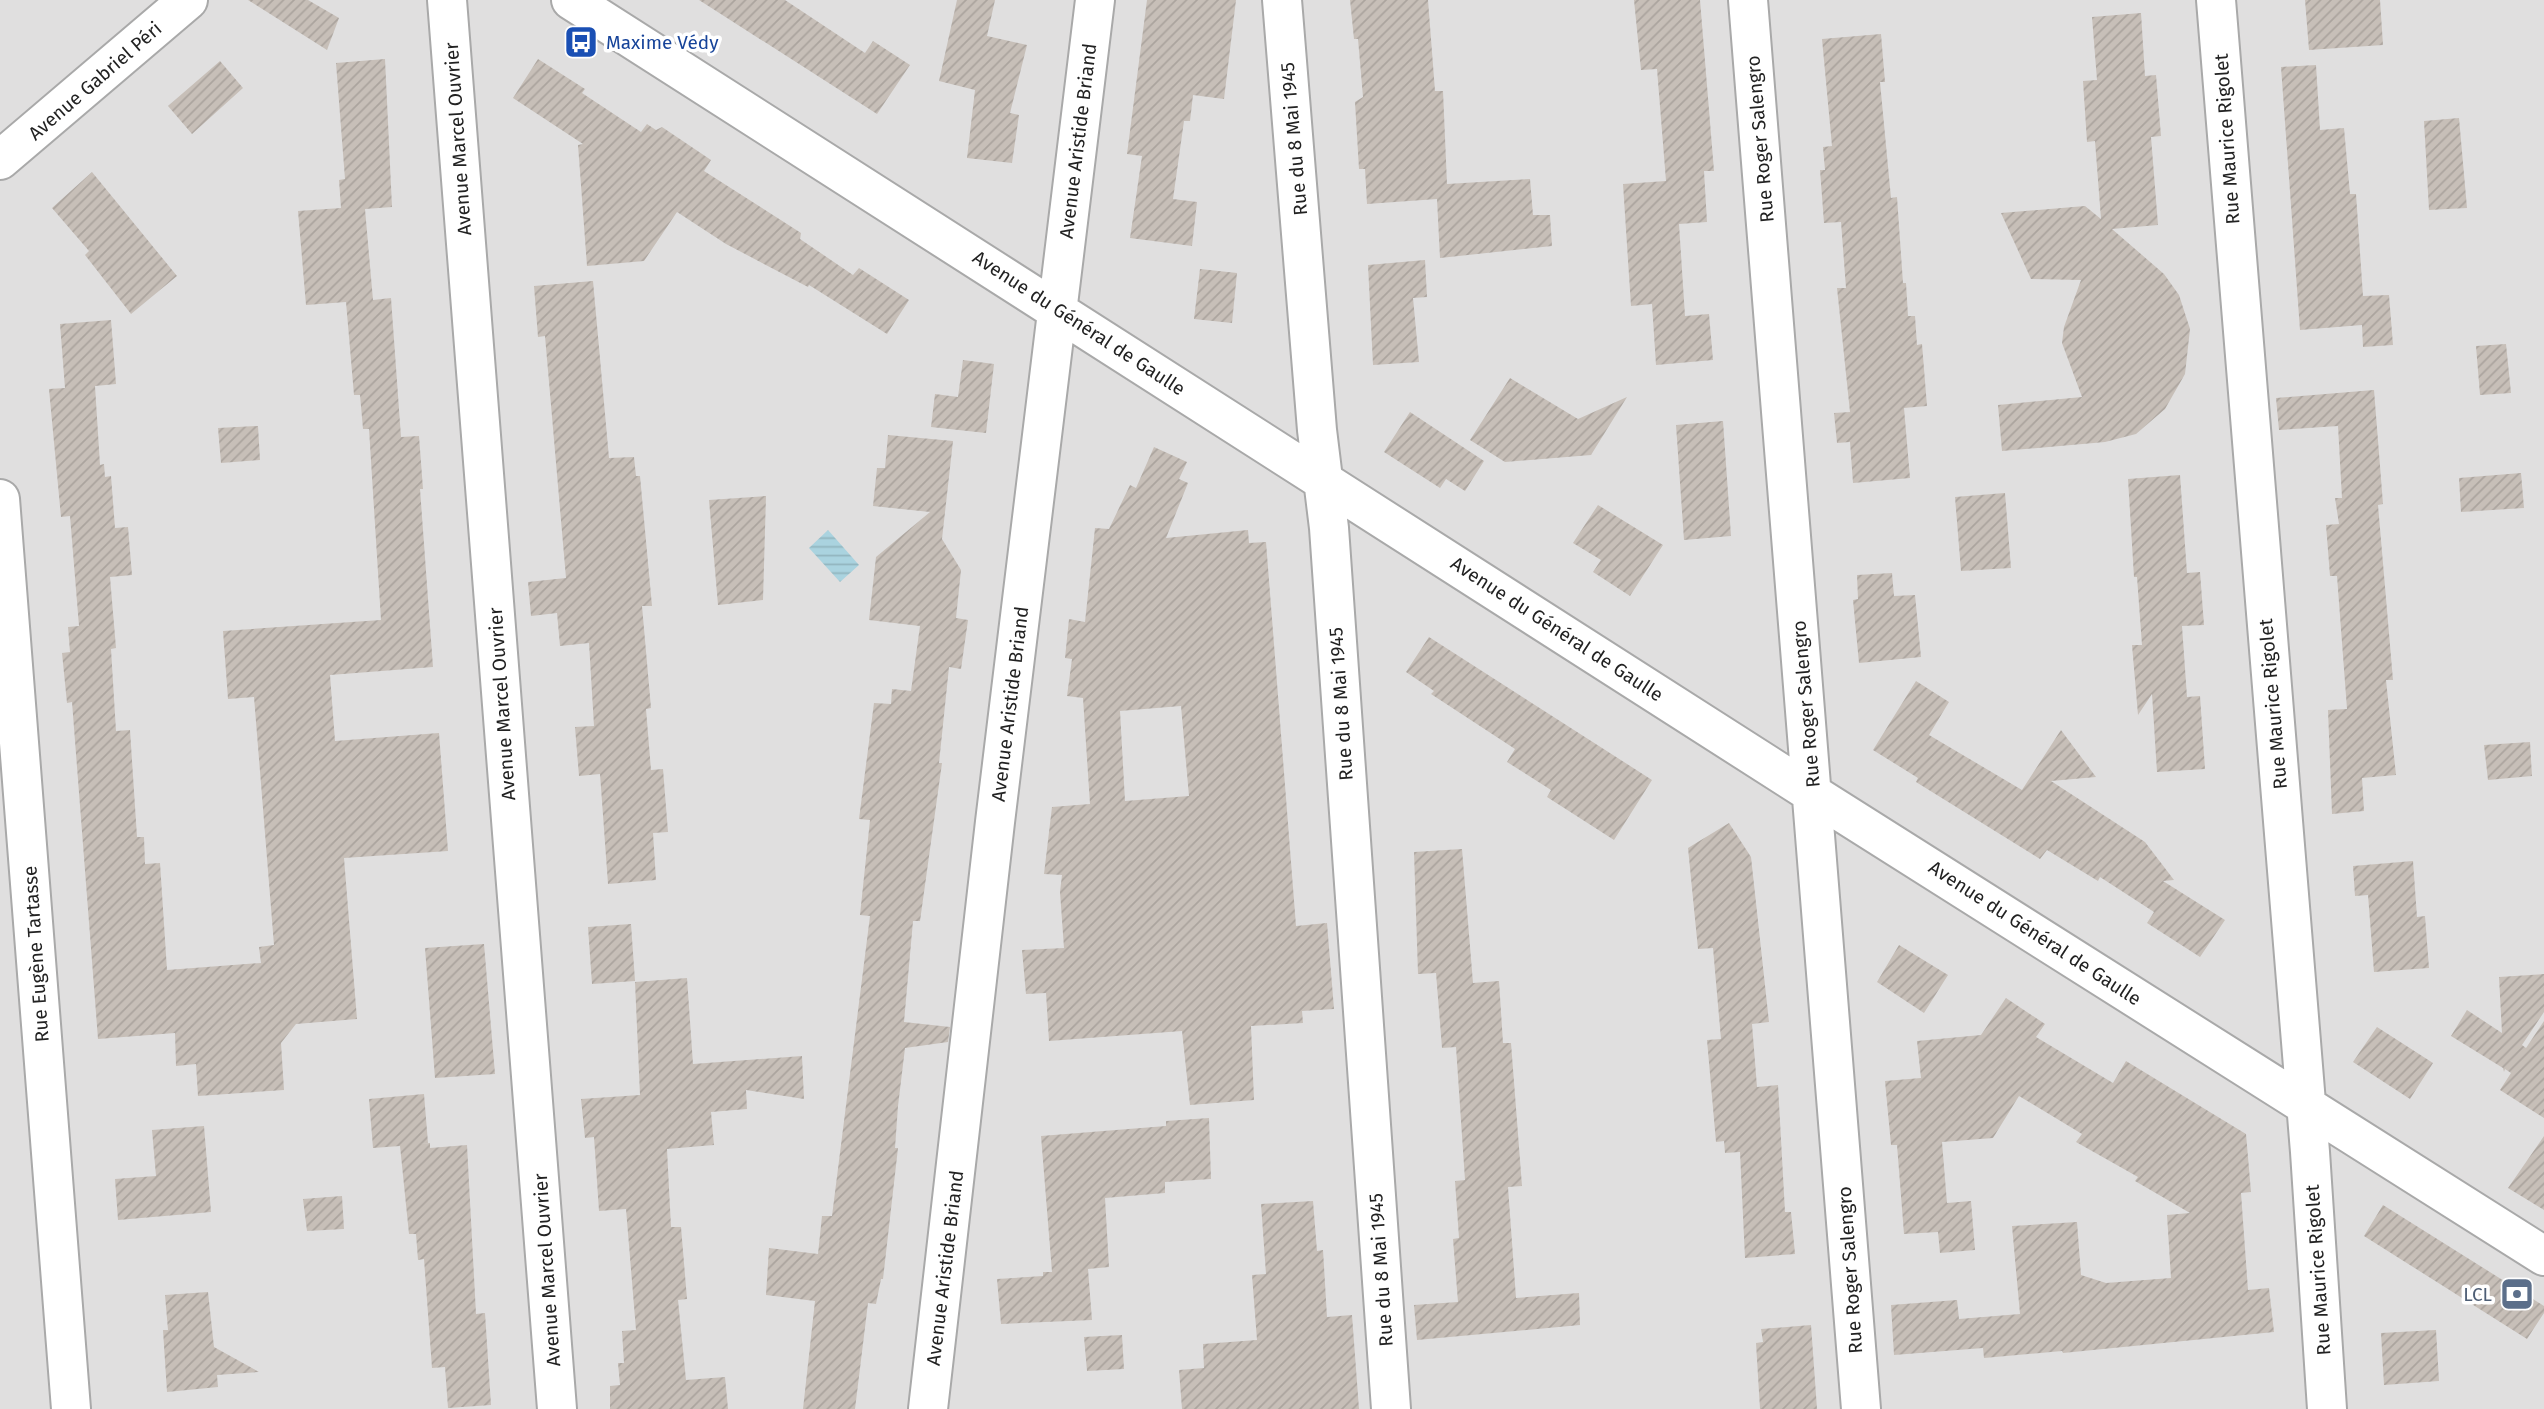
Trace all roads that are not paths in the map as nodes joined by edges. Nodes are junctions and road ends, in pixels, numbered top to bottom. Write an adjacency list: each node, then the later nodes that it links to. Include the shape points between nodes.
1 (188, 0): 8 (street, Avenue Gabriel Péri)
2 (447, 0): 16 (street, Avenue Marcel Ouvrier)
3 (571, 0): 9 (street, Avenue du Général de Gaulle)
4 (1095, 0): 9 (street, Avenue Aristide Briand)
5 (1282, 0): 10 (street, Rue du 8 Mai 1945)
6 (1748, 0): 12 (street, Rue Roger Salengro)
7 (2216, 0): 13 (street, Rue Maurice Rigolet)
8 (0, 160)
9 (1059, 311): 10 (street, Avenue du Général de Gaulle); 17 (street, Avenue Aristide Briand)
10 (1322, 479): 12 (street, Avenue du Général de Gaulle); 18 (street, Rue du 8 Mai 1945)
11 (0, 499): 15 (street, Rue Eugène Tartasse)
12 (1813, 794): 13 (street, Avenue du Général de Gaulle); 19 (street, Rue Roger Salengro)
13 (2306, 1107): 14 (street, Avenue du Général de Gaulle); 20 (street, Rue Maurice Rigolet)
14 (2544, 1256)
15 (71, 1409)
16 (558, 1409)
17 (929, 1409)
18 (1391, 1409)
19 (1861, 1409)
20 (2327, 1409)

